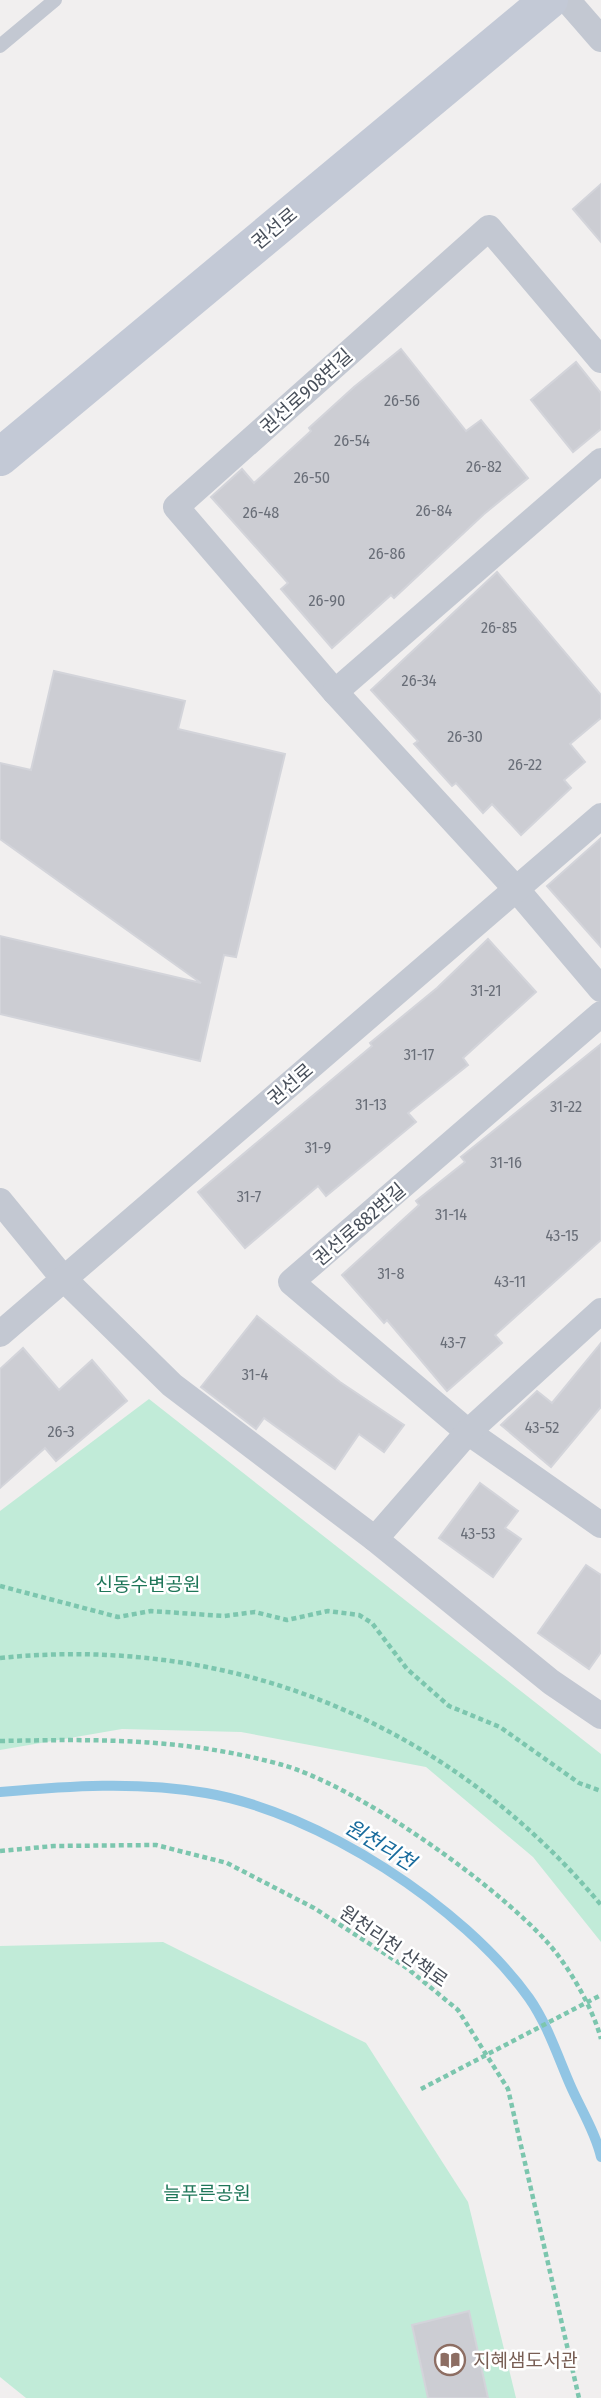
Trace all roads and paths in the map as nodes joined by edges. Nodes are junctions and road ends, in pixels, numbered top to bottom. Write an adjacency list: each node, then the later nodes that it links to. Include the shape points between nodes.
1 (55, 0): 5 (lane)
2 (550, 0): 7 (street, 권선로)
3 (567, 0): 4 (street)
4 (601, 39)
5 (0, 46)
6 (601, 359): 9 (street, 권선로908번길, via 489,228 176,507)
7 (0, 457)
8 (601, 461): 9 (street)
9 (335, 692): 11 (street, 권선로908번길)
10 (601, 816): 11 (street)
11 (517, 890): 12 (street, 권선로908번길); 15 (street, 권선로)
12 (601, 989)
13 (601, 1014): 18 (street, 권선로882번길, via 291,1282)
14 (0, 1201): 15 (street)
15 (63, 1278): 17 (street); 20 (street, via 172,1385)
16 (601, 1311): 18 (street)
17 (0, 1334)
18 (468, 1432): 19 (street, 권선로882번길); 20 (street)
19 (601, 1525)
20 (375, 1539): 23 (street, via 551,1682)
21 (0, 1586): 25 (path, via 118,1617 151,1612 224,1616 255,1612 288,1620 328,1611 359,1615 372,1623 407,1669 449,1706 500,1727 579,1783)
22 (0, 1658): 27 (path, via 64,1653 161,1659 254,1676 345,1708 446,1765 494,1799 548,1845)
23 (601, 1716)
24 (0, 1741): 29 (path, via 128,1739 210,1748 281,1764 323,1780 432,1847 546,1940 566,1965)
25 (601, 1791)
26 (0, 1851): 31 (path, 원천리천 산책로, via 156,1845 227,1863 314,1908 407,1968 458,2010 508,2089)
27 (601, 1905)
28 (601, 1995): 30 (path, bridge)
29 (601, 2039)
30 (421, 2089)
31 (579, 2398)

